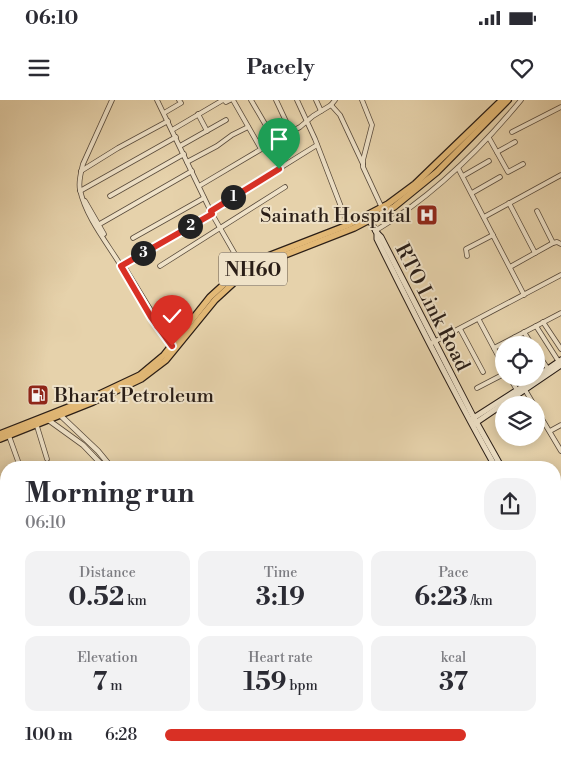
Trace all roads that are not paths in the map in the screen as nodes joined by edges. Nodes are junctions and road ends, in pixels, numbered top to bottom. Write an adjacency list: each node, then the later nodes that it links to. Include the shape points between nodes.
1 (112, 100): 42 (street)
2 (157, 100): 18 (street)
3 (179, 100): 18 (street, via 181,103)
4 (223, 100): 5 (street); 19 (street)
5 (232, 100): 23 (street)
6 (251, 100): 30 (street)
7 (276, 100): 26 (street)
8 (296, 100): 22 (street)
9 (316, 100): 17 (street)
10 (334, 100): 15 (street)
11 (362, 100): 39 (street, via 372,125)
12 (502, 100): 54 (highway, NH60, via 415,184)
13 (508, 100): 58 (highway, NH60, via 419,187)
14 (522, 100): 29 (street)
15 (331, 105): 17 (street); 39 (street, via 340,115)
16 (561, 107): 27 (street)
17 (321, 111): 22 (street)
18 (164, 113): 21 (street)
19 (198, 114): 24 (street); 25 (street)
20 (226, 120): 25 (street)
21 (168, 121): 24 (street); 42 (street)
22 (307, 121): 26 (street); 32 (street)
23 (248, 128): 34 (street); 38 (street, via 232,134)
24 (172, 130): 28 (street)
25 (207, 131): 33 (street)
26 (292, 132): 30 (street)
27 (512, 132)
28 (176, 138): 33 (street); 49 (street)
29 (489, 138): 35 (street); 41 (street)
30 (275, 141): 34 (street)
31 (514, 142): 35 (street)
32 (318, 145): 56 (street); 60 (street)
33 (180, 146): 36 (street)
34 (261, 149): 47 (street)
35 (497, 152): 40 (street, via 508,172)
36 (184, 154): 38 (street); 51 (street)
37 (489, 161): 45 (street)
38 (187, 162): 43 (street)
39 (363, 164): 54 (street)
40 (523, 164)
41 (458, 168): 45 (street); 62 (street, via 426,197)
42 (81, 171): 49 (street)
43 (192, 171): 47 (street); 59 (street)
44 (561, 175): 53 (street)
45 (463, 176): 50 (street)
46 (500, 177): 50 (street)
47 (199, 186): 52 (street)
48 (285, 187): 61 (street)
49 (80, 190): 59 (street)
50 (472, 193): 57 (street)
51 (110, 196)
52 (204, 198): 56 (street); 64 (street)
53 (509, 203): 57 (street); 67 (street)
54 (382, 208): 60 (highway, NH60)
55 (537, 211): 65 (street)
56 (212, 212): 61 (street); 69 (street)
57 (484, 216): 63 (street)
58 (370, 221): 62 (main road, RTO Link Road); 84 (highway, NH60, via 275,258 240,277)
59 (97, 225): 69 (street)
60 (348, 225): 72 (highway, NH60)
61 (220, 228): 70 (street); 72 (street)
62 (376, 232): 83 (main road, RTO Link Road)
63 (493, 235): 68 (street, via 466,249); 71 (street)
64 (133, 238)
65 (553, 243): 66 (street); 67 (street)
66 (561, 244)
67 (535, 253): 71 (street)
68 (467, 256)
69 (122, 266): 84 (street, via 151,317)
70 (160, 266)
71 (510, 267): 74 (street)
72 (243, 268): 84 (highway, NH60, via 210,297)
73 (561, 275): 74 (street)
74 (524, 295): 76 (street)
75 (561, 313): 77 (street)
76 (478, 320): 79 (street); 85 (street)
77 (543, 322): 78 (street); 86 (street)
78 (536, 326): 80 (street); 87 (street)
79 (460, 329): 83 (street); 91 (street)
80 (524, 332): 81 (street); 82 (street)
81 (517, 336)
82 (526, 336)
83 (432, 343): 100 (main road, RTO Link Road)
84 (175, 346): 98 (highway, NH60, via 151,367 128,381)
85 (494, 348)
86 (561, 349)
87 (560, 363): 89 (main road); 95 (main road)
88 (545, 364): 89 (street)
89 (548, 369): 90 (main road)
90 (545, 371)
91 (483, 372)
92 (495, 379): 94 (street)
93 (515, 386): 96 (street)
94 (477, 388)
95 (524, 388): 96 (main road); 97 (street)
96 (518, 392): 100 (main road)
97 (529, 396)
98 (58, 414): 99 (highway, NH60); 112 (street)
99 (46, 419): 101 (highway, NH60); 111 (street, via 83,445)
100 (473, 422): 113 (main road, RTO Link Road); 114 (main road, RTO Link Road)
101 (36, 423): 105 (highway, NH60); 106 (highway, NH60); 109 (street)
102 (545, 423): 104 (street)
103 (561, 425): 104 (street)
104 (550, 431): 108 (street)
105 (0, 434)
106 (9, 436): 107 (highway, NH60); 110 (street)
107 (0, 439)
108 (561, 451)
109 (47, 459)
110 (18, 461)
111 (98, 461)
112 (106, 461)
113 (492, 461)
114 (498, 461)

